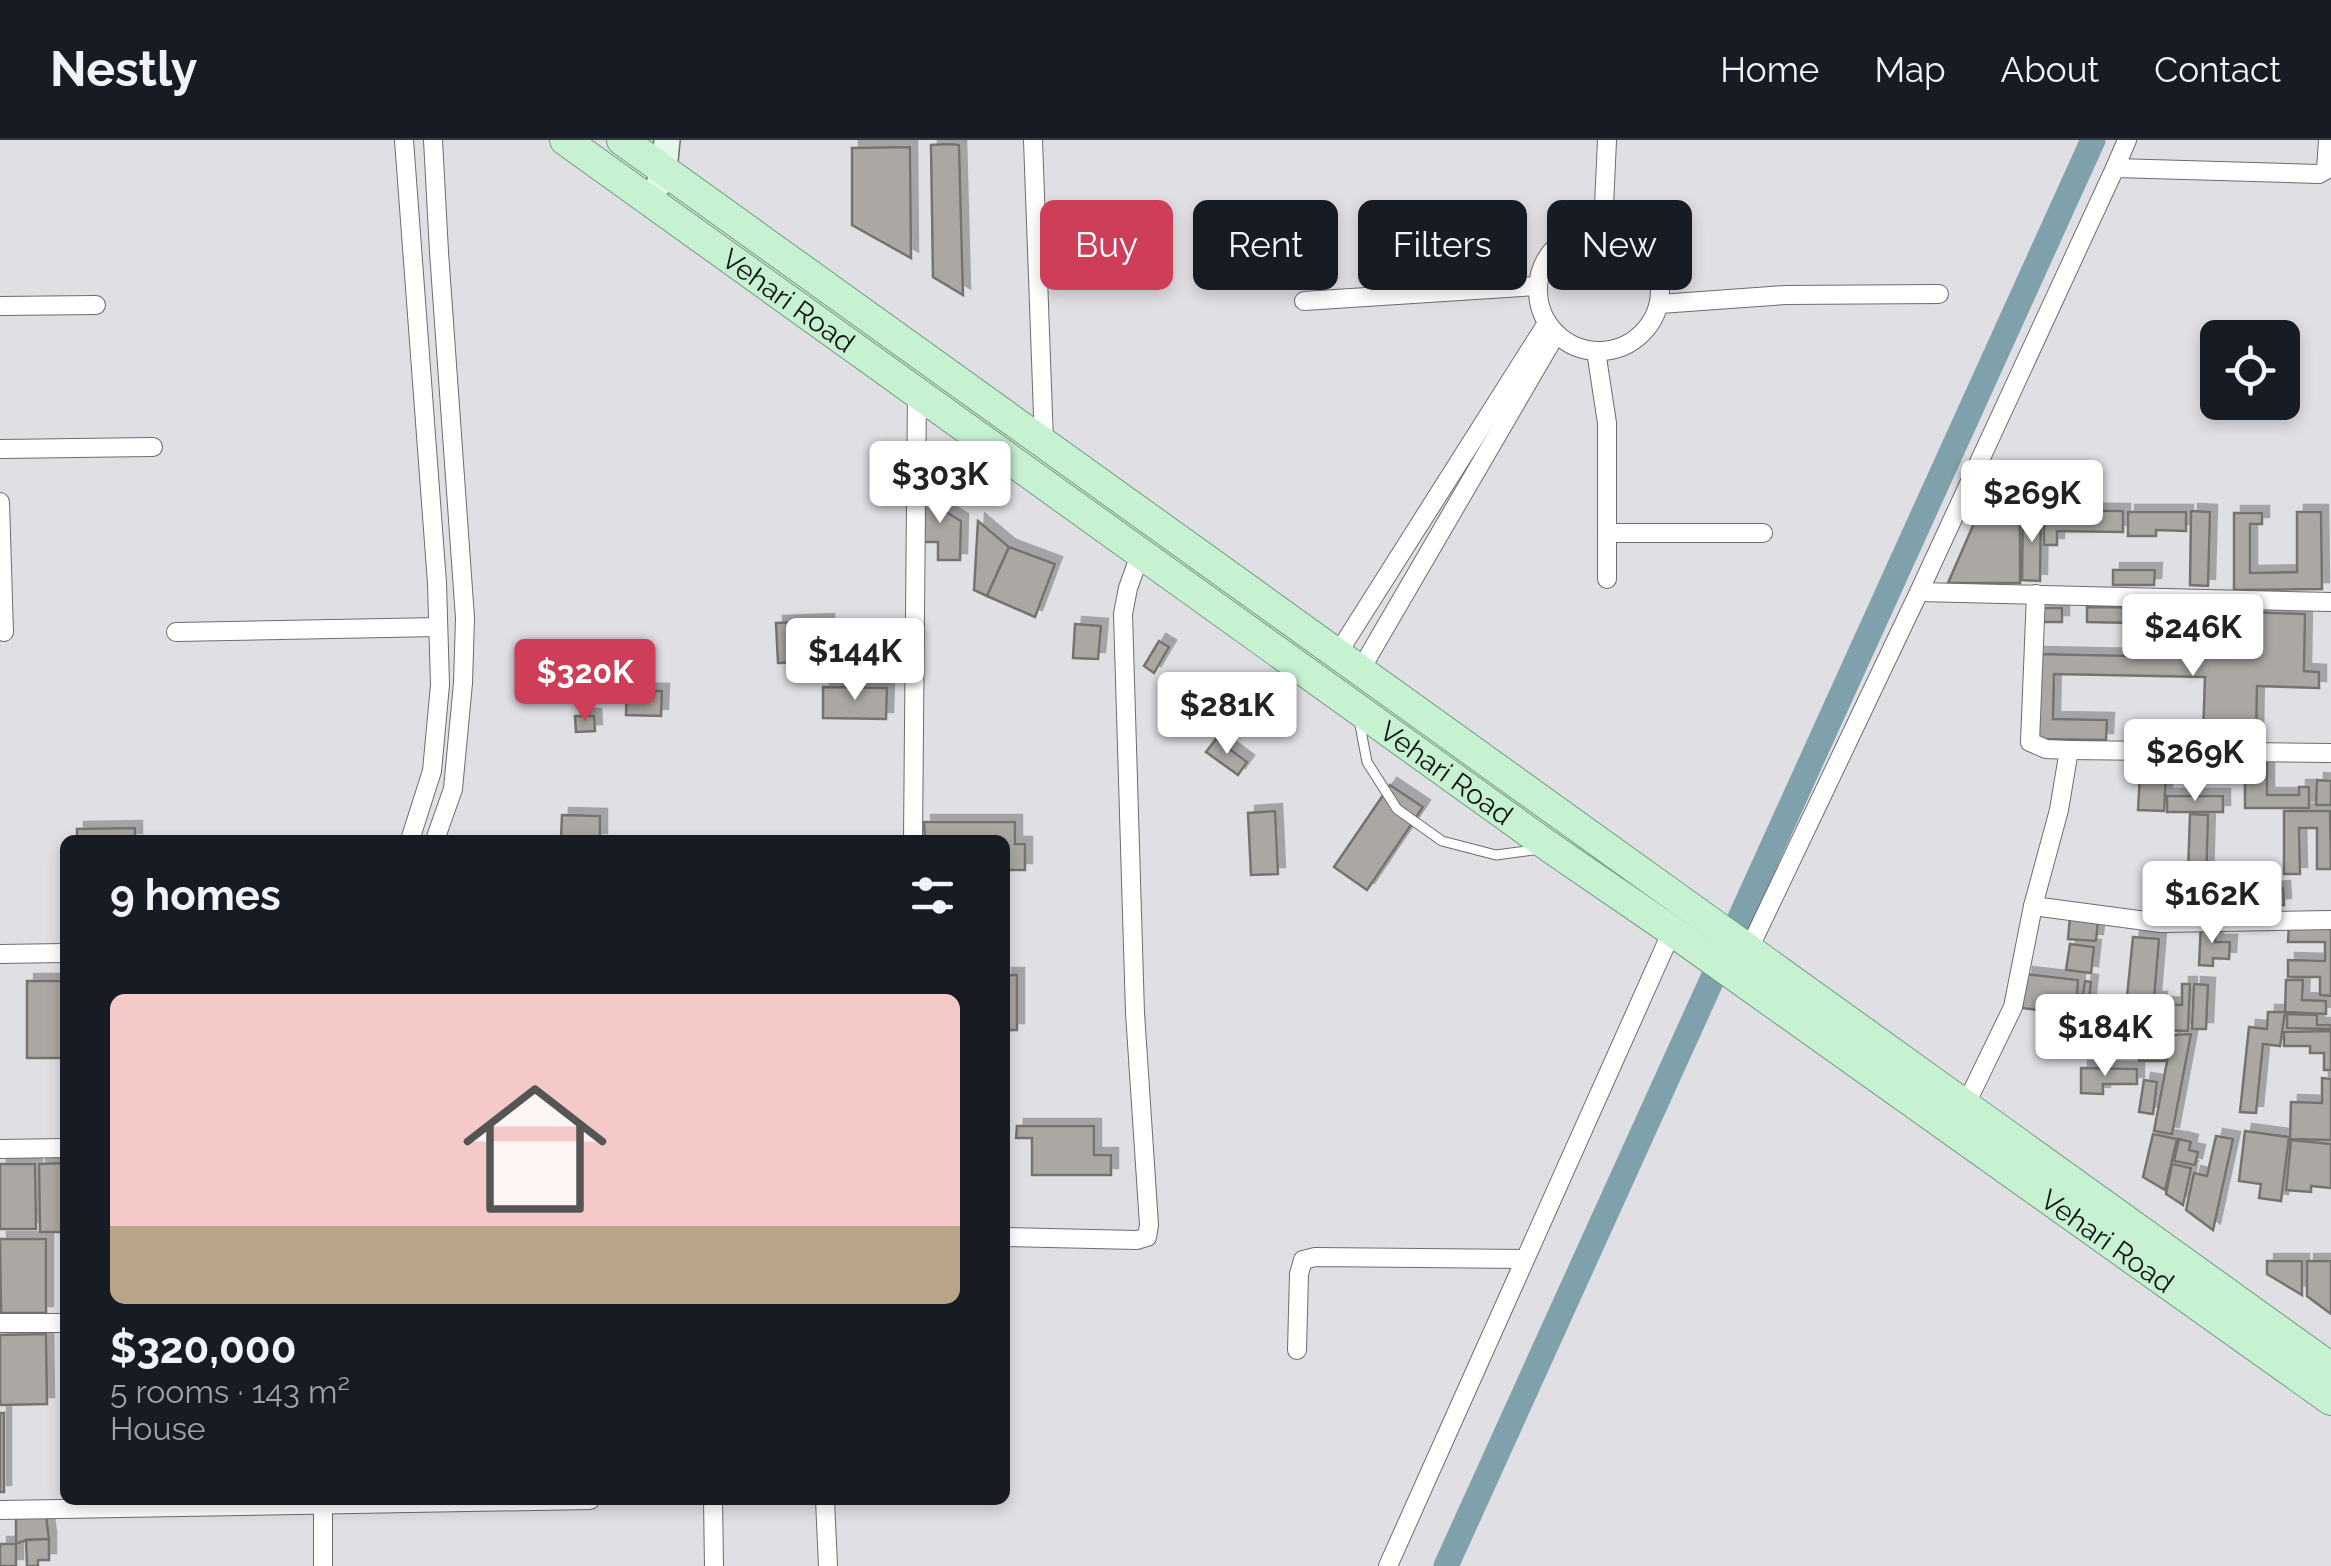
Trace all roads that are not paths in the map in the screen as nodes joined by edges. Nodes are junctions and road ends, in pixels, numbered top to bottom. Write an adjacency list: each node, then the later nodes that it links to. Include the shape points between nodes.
1 (404, 140): 36 (street)
2 (433, 140): 45 (street, via 465,618 453,789)
3 (565, 140): 12 (main road, Vehari Road)
4 (622, 140): 9 (main road, Vehari Road)
5 (1033, 140): 24 (street)
6 (2127, 140): 10 (street)
7 (2328, 140): 10 (street, via 2328,162 2320,174)
8 (1609, 141): 11 (street)
9 (666, 155): 12 (main road); 24 (main road, Vehari Road)
10 (2115, 168): 33 (street)
11 (1605, 200)
12 (653, 204): 23 (main road, Vehari Road)
13 (1547, 258): 14 (street)
14 (1537, 286): 17 (street); 21 (street)
15 (1661, 290): 18 (street)
16 (1939, 294): 18 (street)
17 (1304, 301)
18 (1660, 304): 22 (street, via 1637,339)
19 (96, 305): 20 (street)
20 (0, 306)
21 (1552, 328): 22 (street, via 1577,348); 39 (street); 39 (street)
22 (1596, 352): 28 (street, via 1607,423)
23 (916, 392): 30 (main road, Vehari Road); 46 (street)
24 (1044, 442): 39 (main road, Vehari Road)
25 (0, 448): 26 (street)
26 (153, 448)
27 (0, 502): 31 (street)
28 (1607, 533): 29 (street); 32 (street)
29 (1763, 533)
30 (1141, 552): 40 (main road, Vehari Road); 57 (street, via 1123,614 1147,1237)
31 (1, 576): 37 (street)
32 (1607, 580)
33 (1919, 592): 34 (street); 51 (street)
34 (2036, 594): 35 (street); 41 (street, via 2030,742)
35 (2331, 602)
36 (438, 627): 38 (street); 44 (street, via 432,771)
37 (4, 632)
38 (176, 632)
39 (1350, 661): 40 (lane); 43 (main road, Vehari Road)
40 (1356, 708): 47 (main road, Vehari Road); 47 (lane, via 1367,762 1397,808 1442,841 1496,855)
41 (2069, 750): 42 (street); 48 (street)
42 (2331, 753)
43 (1585, 832): 47 (lane); 51 (main road, Vehari Road)
44 (412, 835)
45 (437, 835)
46 (913, 835)
47 (1551, 848): 50 (main road, Vehari Road)
48 (2033, 906): 49 (street, via 2161,923); 54 (street, via 2013,1007)
49 (2331, 920)
50 (1674, 932): 58 (street); 63 (main road, Vehari Road)
51 (1748, 951): 54 (main road, Vehari Road)
52 (60, 952): 53 (street)
53 (0, 954)
54 (1966, 1106): 62 (main road, Vehari Road)
55 (60, 1148): 56 (street)
56 (0, 1149)
57 (1010, 1237)
58 (1525, 1259): 61 (street, via 1304,1260); 72 (street)
59 (0, 1323): 60 (street)
60 (60, 1323)
61 (1297, 1350)
62 (2331, 1368)
63 (2331, 1400)
64 (202, 1505): 68 (street)
65 (323, 1505): 69 (street)
66 (712, 1505): 70 (street)
67 (825, 1505): 71 (street)
68 (0, 1510)
69 (323, 1566)
70 (714, 1566)
71 (828, 1566)
72 (1388, 1566)

